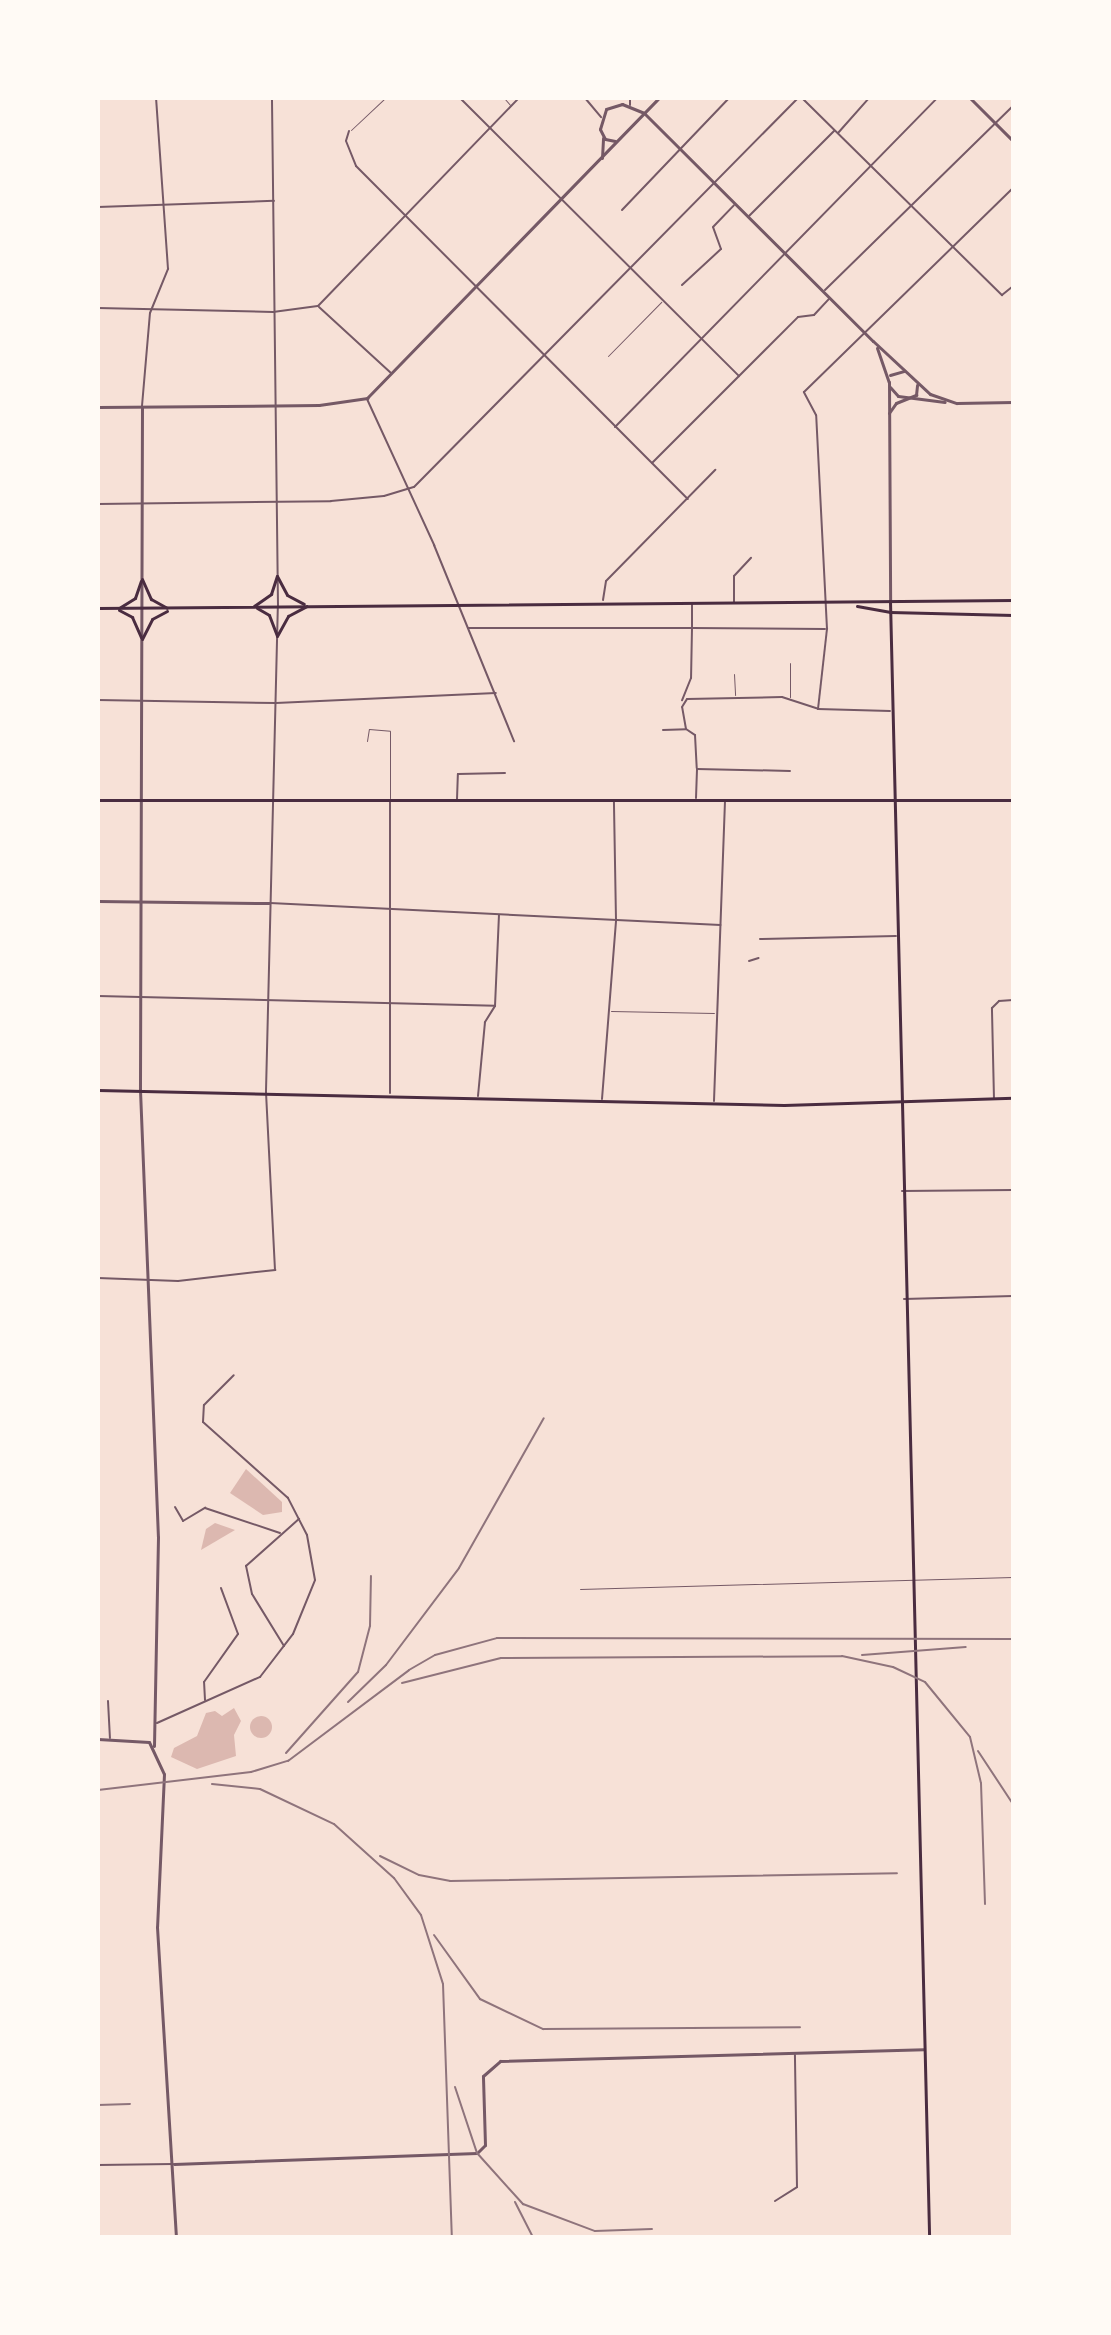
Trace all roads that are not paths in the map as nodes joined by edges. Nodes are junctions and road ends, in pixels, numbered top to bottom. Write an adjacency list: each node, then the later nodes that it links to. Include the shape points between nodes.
1 (156, 98): 35 (street)
2 (272, 98): 33 (street)
3 (385, 98): 22 (lane)
4 (460, 98): 21 (street)
5 (504, 98): 17 (lane)
6 (519, 98): 17 (street)
7 (585, 98): 19 (street)
8 (630, 98): 15 (street)
9 (659, 98): 18 (street)
10 (729, 98): 27 (street)
11 (800, 98): 23 (street); 30 (street)
12 (869, 98): 23 (street)
13 (937, 98): 29 (street)
14 (970, 98): 20 (street)
15 (630, 105): 18 (street); 19 (street, via 614,104)
16 (1013, 106): 20 (street)
17 (511, 107): 21 (street)
18 (644, 113): 25 (street); 27 (street)
19 (601, 117): 24 (street)
20 (995, 124): 26 (street); 36 (street)
21 (491, 128): 32 (street); 39 (street)
22 (349, 131): 39 (street, via 347,146 356,166)
23 (836, 131): 29 (street); 40 (street)
24 (602, 135): 25 (street); 28 (street)
25 (619, 140): 28 (street)
26 (1013, 141)
27 (680, 148): 30 (street); 38 (street)
28 (602, 159): 32 (street)
29 (871, 166): 36 (street); 42 (street)
30 (714, 183): 34 (street); 43 (street)
31 (1013, 188): 41 (street)
32 (562, 199): 43 (street); 46 (street)
33 (275, 201): 35 (street); 52 (street)
34 (735, 204): 40 (street); 44 (street, via 713,227 721,249)
35 (161, 205): 37 (street); 53 (street, via 167,275)
36 (911, 205): 41 (street); 47 (street)
37 (98, 207)
38 (622, 210)
39 (406, 216): 46 (street); 50 (street)
40 (748, 217): 42 (street)
41 (953, 246): 45 (street, via 1002,295); 54 (street)
42 (785, 254): 47 (street); 55 (street)
43 (631, 268): 49 (street); 57 (street)
44 (682, 285)
45 (1013, 286)
46 (475, 287): 57 (street); 59 (street)
47 (823, 291): 48 (street)
48 (830, 299): 54 (street); 60 (street, via 814,315 798,317)
49 (663, 300): 55 (street); 58 (lane)
50 (318, 306): 52 (street); 59 (street)
51 (98, 308): 53 (street)
52 (273, 312): 53 (street); 67 (street)
53 (150, 313): 69 (street)
54 (864, 333): 56 (street); 89 (street, via 804,392 816,415)
55 (702, 339): 60 (street); 71 (street)
56 (873, 341): 61 (street); 62 (street, via 886,363)
57 (544, 354): 71 (street); 74 (street, via 422,481)
58 (608, 356)
59 (392, 373): 63 (street)
60 (739, 376): 72 (street)
61 (911, 376): 62 (street, via 896,370); 64 (street, via 918,390); 66 (street, via 930,394)
62 (889, 382): 64 (street, via 895,395); 70 (street)
63 (367, 398): 67 (street); 74 (street)
64 (908, 398): 66 (street); 70 (street)
65 (1013, 402): 66 (street)
66 (956, 403)
67 (274, 406): 69 (street); 76 (street)
68 (98, 407): 69 (street)
69 (142, 407): 78 (street)
70 (888, 414): 84 (street)
71 (615, 428): 72 (street)
72 (650, 465): 75 (street)
73 (715, 470): 75 (street)
74 (409, 488): 76 (street, via 384,496); 86 (street)
75 (688, 499): 82 (street, via 606,581)
76 (277, 502): 78 (street); 80 (street)
77 (98, 504): 78 (street)
78 (142, 504): 81 (street)
79 (751, 558): 87 (street, via 734,576)
80 (277, 576): 88 (main road, via 289,597); 90 (street); 92 (main road, via 269,597)
81 (142, 579): 94 (main road, via 133,600); 95 (main road, via 153,601); 96 (street)
82 (603, 600): 85 (main road); 86 (main road)
83 (1013, 600): 84 (main road)
84 (890, 601): 91 (main road); 97 (main road)
85 (691, 602): 87 (main road); 100 (street)
86 (458, 603): 88 (main road); 99 (street)
87 (734, 603): 89 (main road)
88 (308, 605): 90 (main road); 102 (main road, via 288,616)
89 (824, 605): 91 (main road); 101 (street)
90 (278, 606): 92 (main road); 102 (street)
91 (855, 606): 97 (main road)
92 (251, 607): 95 (main road); 102 (main road, via 267,613)
93 (98, 608): 94 (main road)
94 (116, 609): 96 (main road); 103 (main road, via 132,617)
95 (172, 609): 96 (main road); 103 (main road, via 152,619)
96 (142, 610): 103 (street)
97 (890, 612): 98 (main road); 114 (main road)
98 (1013, 615)
99 (468, 628): 100 (street); 106 (street)
100 (692, 628): 101 (street); 110 (street, via 691,678)
101 (827, 629): 113 (street)
102 (277, 636): 112 (street)
103 (142, 639): 111 (street)
104 (790, 663): 108 (lane)
105 (734, 674): 107 (lane)
106 (496, 693): 112 (street); 118 (street)
107 (735, 698): 108 (street); 110 (street)
108 (790, 699): 113 (street)
109 (98, 700): 111 (street)
110 (682, 700): 115 (street)
111 (141, 702): 112 (street); 129 (street)
112 (276, 703): 131 (street)
113 (818, 709): 114 (street)
114 (891, 711): 125 (main road)
115 (686, 729): 116 (street); 119 (street, via 699,744)
116 (663, 730)
117 (367, 741): 130 (lane, via 369,729 390,730)
118 (514, 741)
119 (697, 769): 120 (street); 123 (street)
120 (790, 771)
121 (505, 773): 127 (street, via 458,774)
122 (614, 799): 123 (main road); 127 (main road); 137 (street)
123 (696, 799): 124 (main road)
124 (725, 799): 125 (main road); 138 (street)
125 (894, 799): 128 (main road); 139 (main road)
126 (98, 800): 129 (main road)
127 (457, 800): 130 (main road)
128 (1013, 800)
129 (141, 801): 131 (main road); 134 (street)
130 (390, 801): 131 (main road); 135 (street)
131 (272, 802): 133 (street)
132 (98, 901): 134 (street)
133 (269, 903): 134 (street); 135 (street); 146 (street)
134 (140, 904): 144 (street)
135 (390, 909): 136 (street); 147 (street)
136 (499, 914): 137 (street); 148 (street)
137 (616, 920): 138 (street); 149 (street)
138 (720, 925): 150 (street)
139 (896, 936): 140 (street); 159 (main road)
140 (760, 939)
141 (759, 958): 142 (street)
142 (749, 961)
143 (98, 996): 144 (street)
144 (140, 997): 146 (street); 152 (street)
145 (1013, 1000): 157 (street, via 999,1001 992,1008)
146 (267, 1001): 147 (street); 153 (street)
147 (391, 1005): 148 (street); 154 (street)
148 (495, 1006): 155 (street, via 485,1022)
149 (609, 1011): 150 (lane); 158 (street)
150 (716, 1014): 160 (street)
151 (98, 1090): 152 (main road)
152 (140, 1090): 153 (main road); 163 (street)
153 (266, 1091): 154 (main road); 163 (street, via 275,1270 178,1281)
154 (390, 1093): 155 (main road)
155 (478, 1096): 158 (main road)
156 (1013, 1098): 157 (main road)
157 (994, 1099): 159 (main road)
158 (602, 1100): 160 (main road)
159 (900, 1102): 160 (main road); 162 (main road)
160 (714, 1103)
161 (1013, 1190): 162 (street)
162 (902, 1191): 166 (main road)
163 (150, 1276): 164 (street); 180 (street, via 158,1537)
164 (98, 1278)
165 (1013, 1296): 166 (street)
166 (904, 1299): 174 (main road)
167 (234, 1375): 171 (street, via 204,1405 203,1422 288,1498)
168 (98, 1386): 169 (street)
169 (98, 1411)
170 (175, 1507): 172 (street, via 183,1521 207,1508)
171 (300, 1518): 172 (street); 177 (street, via 315,1580)
172 (280, 1533): 177 (street, via 245,1569 258,1607)
173 (1013, 1577): 174 (lane)
174 (912, 1578): 176 (lane); 184 (main road)
175 (221, 1588): 179 (street, via 238,1636 204,1682)
176 (580, 1589)
177 (284, 1647): 179 (street, via 245,1687)
178 (108, 1701): 181 (street)
179 (205, 1701): 180 (street)
180 (155, 1724): 183 (street)
181 (110, 1738): 182 (street); 183 (street)
182 (98, 1739)
183 (154, 1746): 186 (street, via 165,1787 157,1927)
184 (924, 2049): 185 (street); 190 (main road)
185 (795, 2053): 186 (street, via 500,2061 483,2076 485,2145 477,2153); 188 (street, via 797,2187)
186 (174, 2164): 187 (street); 189 (street)
187 (98, 2165)
188 (775, 2201)
189 (176, 2237)
190 (929, 2237)

